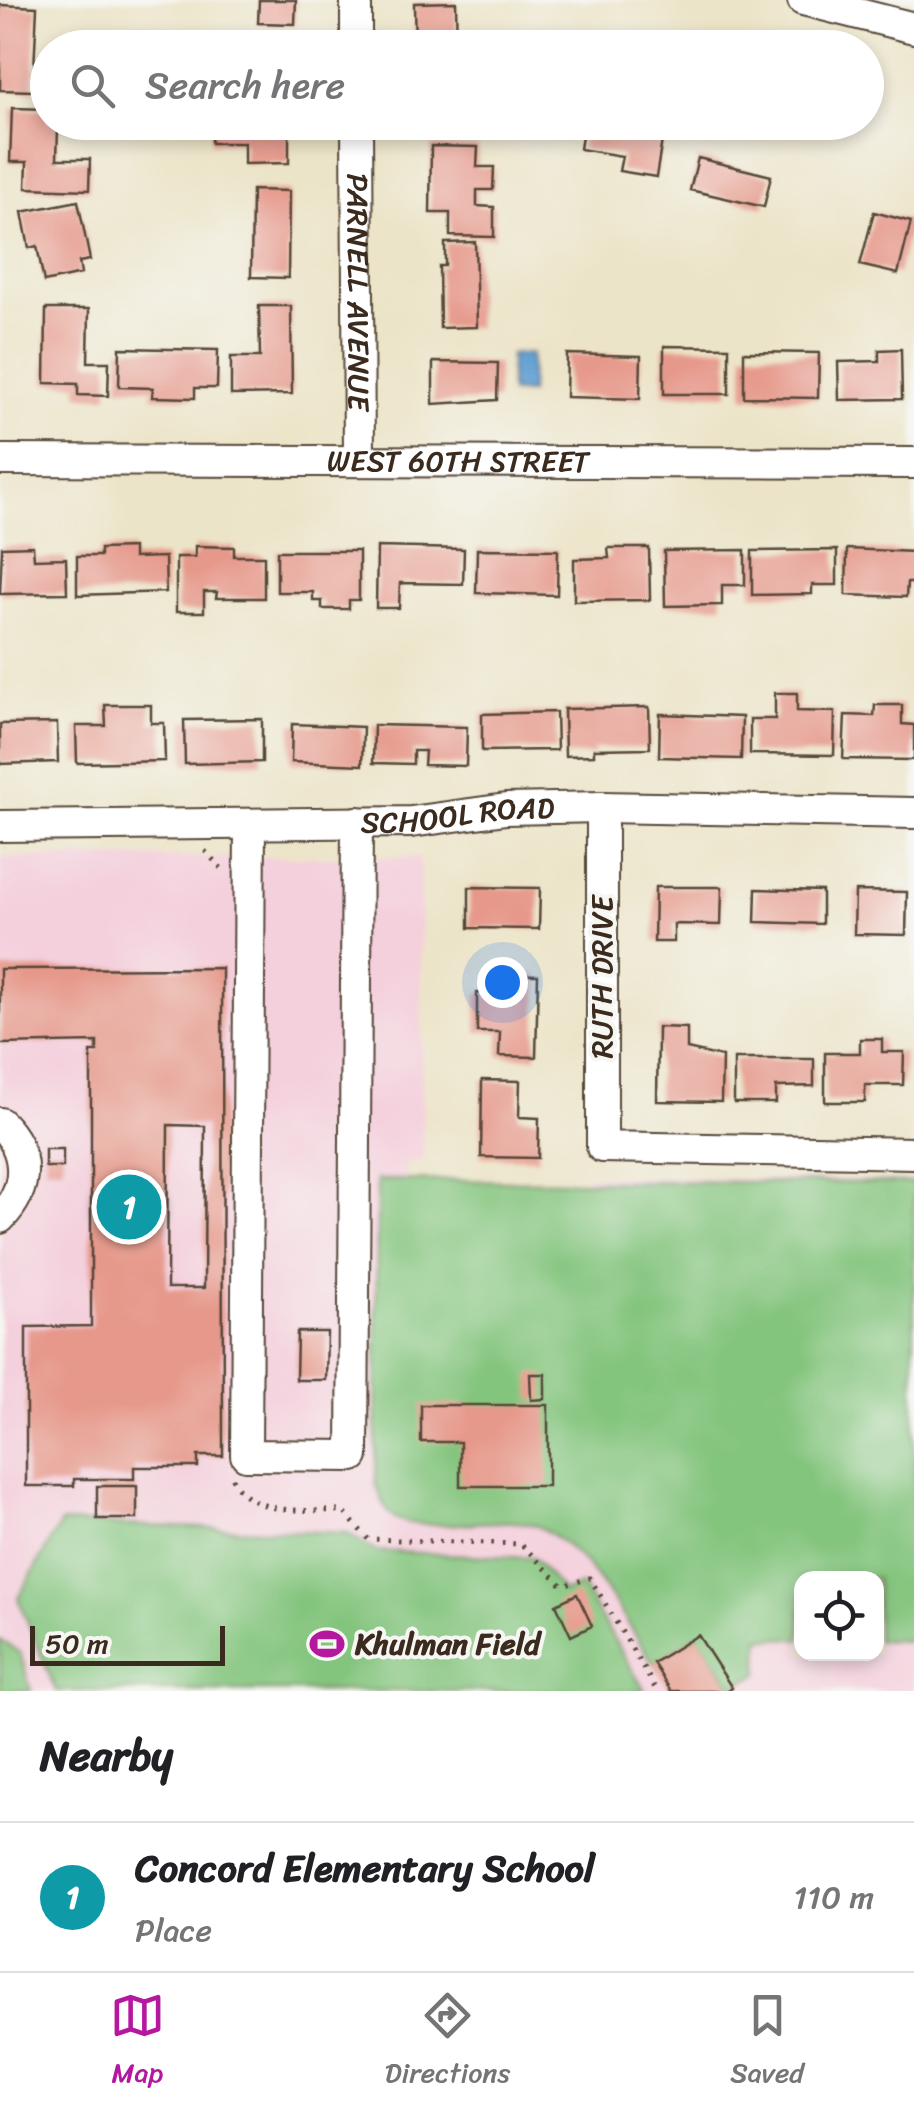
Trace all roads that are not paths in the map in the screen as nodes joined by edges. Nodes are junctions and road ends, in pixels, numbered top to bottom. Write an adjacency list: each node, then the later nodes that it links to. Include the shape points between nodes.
1 (356, 0): 4 (street)
2 (804, 0): 3 (street)
3 (914, 28)
4 (356, 30)
5 (357, 140): 7 (street, PARNELL AVENUE)
6 (0, 460): 7 (street, WEST 60TH STREET)
7 (358, 460): 8 (street, WEST 60TH STREET)
8 (914, 462)
9 (602, 807): 10 (street, SCHOOL ROAD); 11 (street, SCHOOL ROAD); 15 (street, RUTH DRIVE, via 602,1147)
10 (914, 813)
11 (357, 822): 12 (street, SCHOOL ROAD); 12 (street, via 352,1456 246,1455)
12 (250, 824): 13 (street, SCHOOL ROAD)
13 (0, 826)
14 (0, 1123): 16 (street, via 17,1140 26,1170)
15 (914, 1153)
16 (0, 1218)

